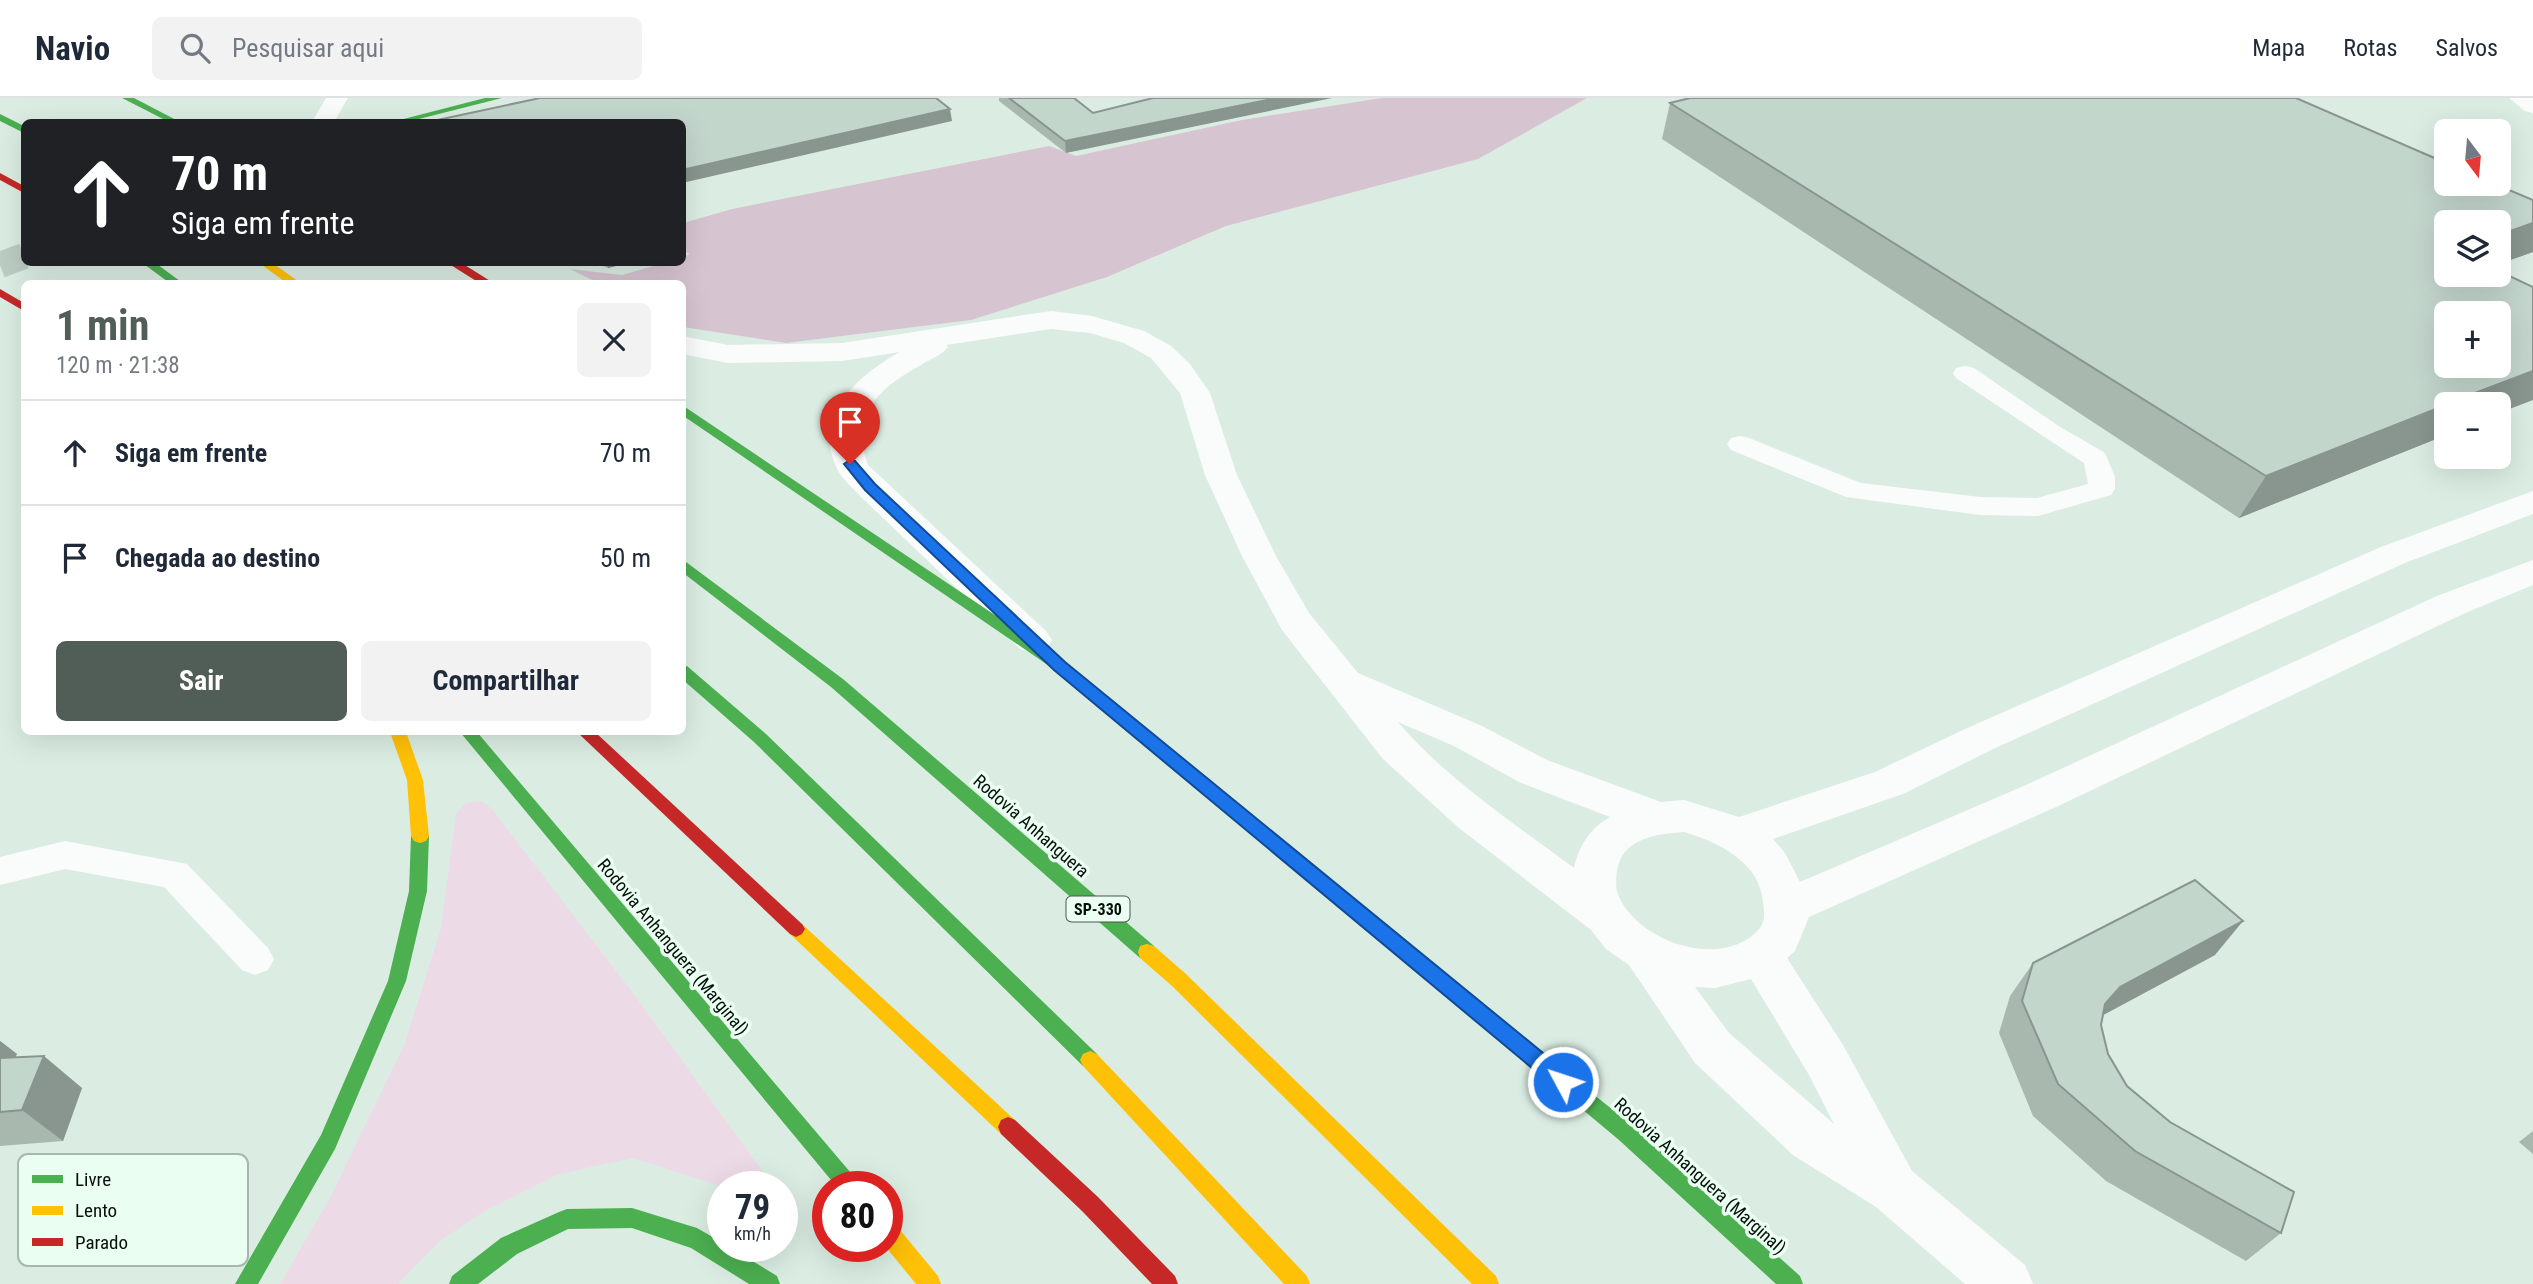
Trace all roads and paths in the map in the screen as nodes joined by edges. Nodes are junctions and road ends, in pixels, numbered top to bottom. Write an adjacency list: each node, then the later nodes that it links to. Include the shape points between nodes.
1 (127, 98): 7 (main road)
2 (337, 98): 8 (street)
3 (497, 98): 9 (main road)
4 (2520, 98): 5 (street)
5 (2533, 106)
6 (0, 117): 10 (main road)
7 (169, 119)
8 (325, 119)
9 (410, 119)
10 (21, 128)
11 (0, 176): 12 (main road)
12 (21, 188)
13 (152, 266): 16 (main road)
14 (269, 266): 17 (main road)
15 (458, 266): 18 (main road)
16 (173, 280)
17 (291, 280)
18 (483, 280)
19 (0, 292): 20 (main road)
20 (21, 306)
21 (957, 336): 22 (street, via 793,354 728,354); 29 (street, via 904,362 855,399 844,424 850,464); 31 (street, via 1051,320 1134,337 1161,352 1195,393 1221,475 1289,611)
22 (686, 346)
23 (1965, 373): 25 (lane, via 2096,458 2101,489 2038,507 1980,506 1870,493 1824,480)
24 (686, 412): 29 (main road, Rodovia Anhanguera (Marginal))
25 (1740, 444)
26 (2533, 502): 36 (street, via 2393,555 1889,783)
27 (686, 567): 52 (main road, Rodovia Anhanguera / SP-330, via 837,683 1180,980)
28 (2533, 572): 38 (street, via 2450,605 2041,796)
29 (1060, 666): 53 (main road, Rodovia Anhanguera (Marginal), via 1626,1133)
30 (686, 673): 51 (main road, via 760,738 1070,1039)
31 (1348, 684): 35 (street, via 1468,736 1533,771); 39 (street, via 1397,748 1474,816)
32 (399, 735): 46 (main road, via 415,780 420,818 418,891 397,981 328,1142)
33 (471, 735): 43 (main road, Rodovia Anhanguera (Marginal))
34 (587, 735): 50 (main road, via 1090,1204)
35 (1657, 817): 36 (street, via 1684,816); 39 (street, via 1629,825 1607,840 1595,863 1594,889)
36 (1737, 834): 38 (street, via 1762,855 1780,880)
37 (0, 871): 42 (lane, via 65,855 174,874)
38 (1787, 906): 41 (street, via 1785,926)
39 (1605, 916): 40 (street)
40 (1646, 954): 41 (street, via 1676,966 1707,970 1737,967); 44 (street, via 1712,1048 1811,1138)
41 (1761, 956): 44 (street, via 1826,1060)
42 (255, 959)
43 (836, 1171)
44 (1894, 1189): 54 (street)
45 (903, 1252): 49 (main road)
46 (246, 1284)
47 (460, 1284): 48 (main road, via 509,1245 567,1219 632,1218 697,1239)
48 (769, 1284)
49 (930, 1284)
50 (1167, 1284)
51 (1300, 1284)
52 (1488, 1284)
53 (1792, 1284)
54 (2006, 1284)

